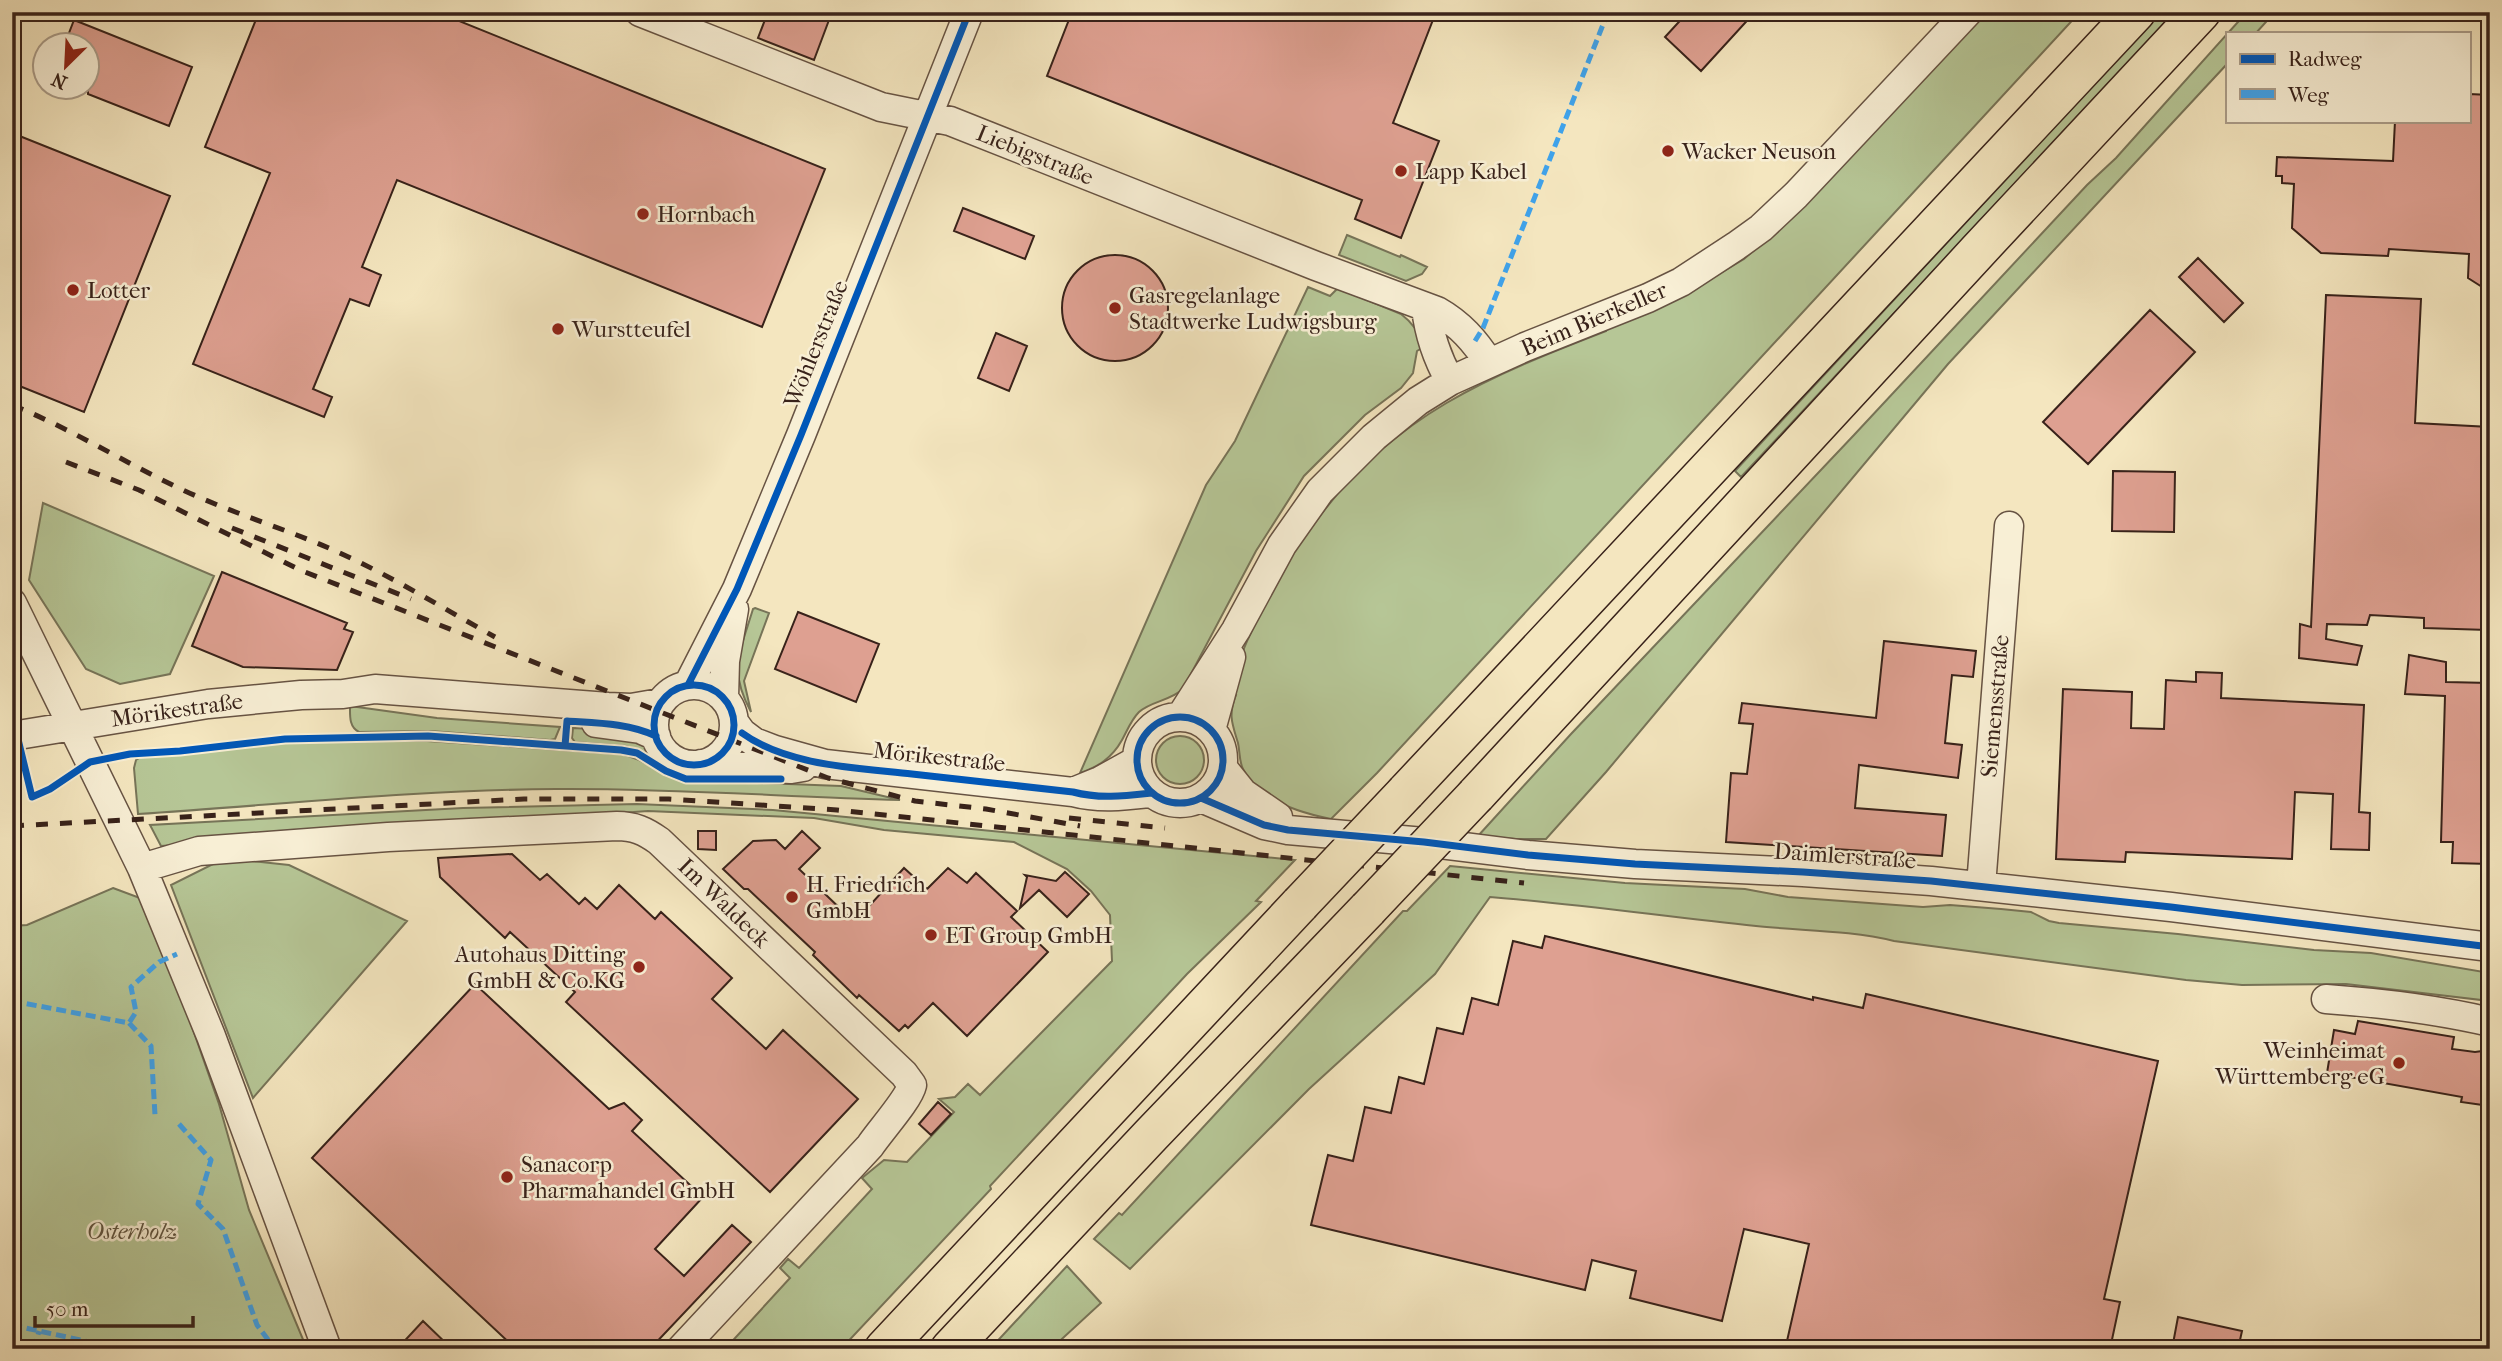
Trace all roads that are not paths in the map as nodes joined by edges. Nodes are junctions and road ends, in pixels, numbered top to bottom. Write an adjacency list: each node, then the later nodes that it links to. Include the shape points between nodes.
1 (640, 12): 6 (street, Liebigstraße, via 881,107)
2 (969, 12): 6 (street, Wöhlerstraße)
3 (1968, 12): 8 (street, Beim Bierkeller, via 1796,195 1737,246 1648,298)
4 (2136, 12): 38 (highway, bridge)
5 (2201, 12): 39 (highway, bridge, via 1476,795)
6 (928, 117): 7 (street, Liebigstraße, via 950,121); 11 (street, Wöhlerstraße)
7 (1426, 308): 8 (street, Liebigstraße, via 1449,317 1475,341); 9 (street, via 1440,364)
8 (1489, 363): 9 (street, Beim Bierkeller)
9 (1450, 382): 13 (street, Beim Bierkeller, via 1394,420 1320,491 1282,545)
10 (2010, 526): 32 (street, Siemensstraße)
11 (737, 589): 14 (street, Wöhlerstraße); 17 (street, Wöhlerstraße, via 725,661)
12 (12, 603): 19 (street)
13 (1236, 630): 18 (street, Beim Bierkeller); 20 (street, Beim Bierkeller)
14 (688, 685): 16 (street, Mörikestraße, via 672,691); 17 (street, Mörikestraße, via 714,690)
15 (343, 694): 16 (street, Mörikestraße, via 375,689 608,707); 19 (street, Mörikestraße, via 208,704); 22 (street, Mörikestraße, via 400,707 620,725)
16 (660, 704): 22 (street)
17 (729, 710): 24 (street, via 731,740 722,754); 25 (street, Mörikestraße, via 742,733 754,742)
18 (1181, 716): 20 (street); 23 (street, via 1154,724 1144,734)
19 (71, 726): 21 (street, Mörikestraße); 31 (street)
20 (1211, 730): 26 (street, via 1222,748)
21 (12, 736)
22 (656, 736): 24 (street, Mörikestraße, via 678,761)
23 (1136, 761): 27 (street, Mörikestraße); 28 (street)
24 (701, 764): 25 (street, Mörikestraße, via 791,769)
25 (825, 764): 27 (street, Mörikestraße)
26 (1223, 768): 29 (street, via 1211,791); 30 (street, Daimlerstraße, via 1255,803)
27 (1073, 792): 28 (street, Mörikestraße, via 1108,797)
28 (1151, 793): 29 (street, via 1180,804)
29 (1201, 799): 30 (street, Daimlerstraße, via 1265,825)
30 (1302, 831): 32 (street, Daimlerstraße, via 1635,864)
31 (142, 868): 36 (street, via 211,1036); 37 (street, Im Waldeck, via 199,851 414,836 629,826 659,841 912,1085 870,1146)
32 (1981, 886): 33 (street, Daimlerstraße)
33 (2490, 947)
34 (2326, 999): 35 (street, via 2407,1005)
35 (2490, 1022)
36 (327, 1349)
37 (681, 1349)
38 (884, 1349)
39 (950, 1349)

